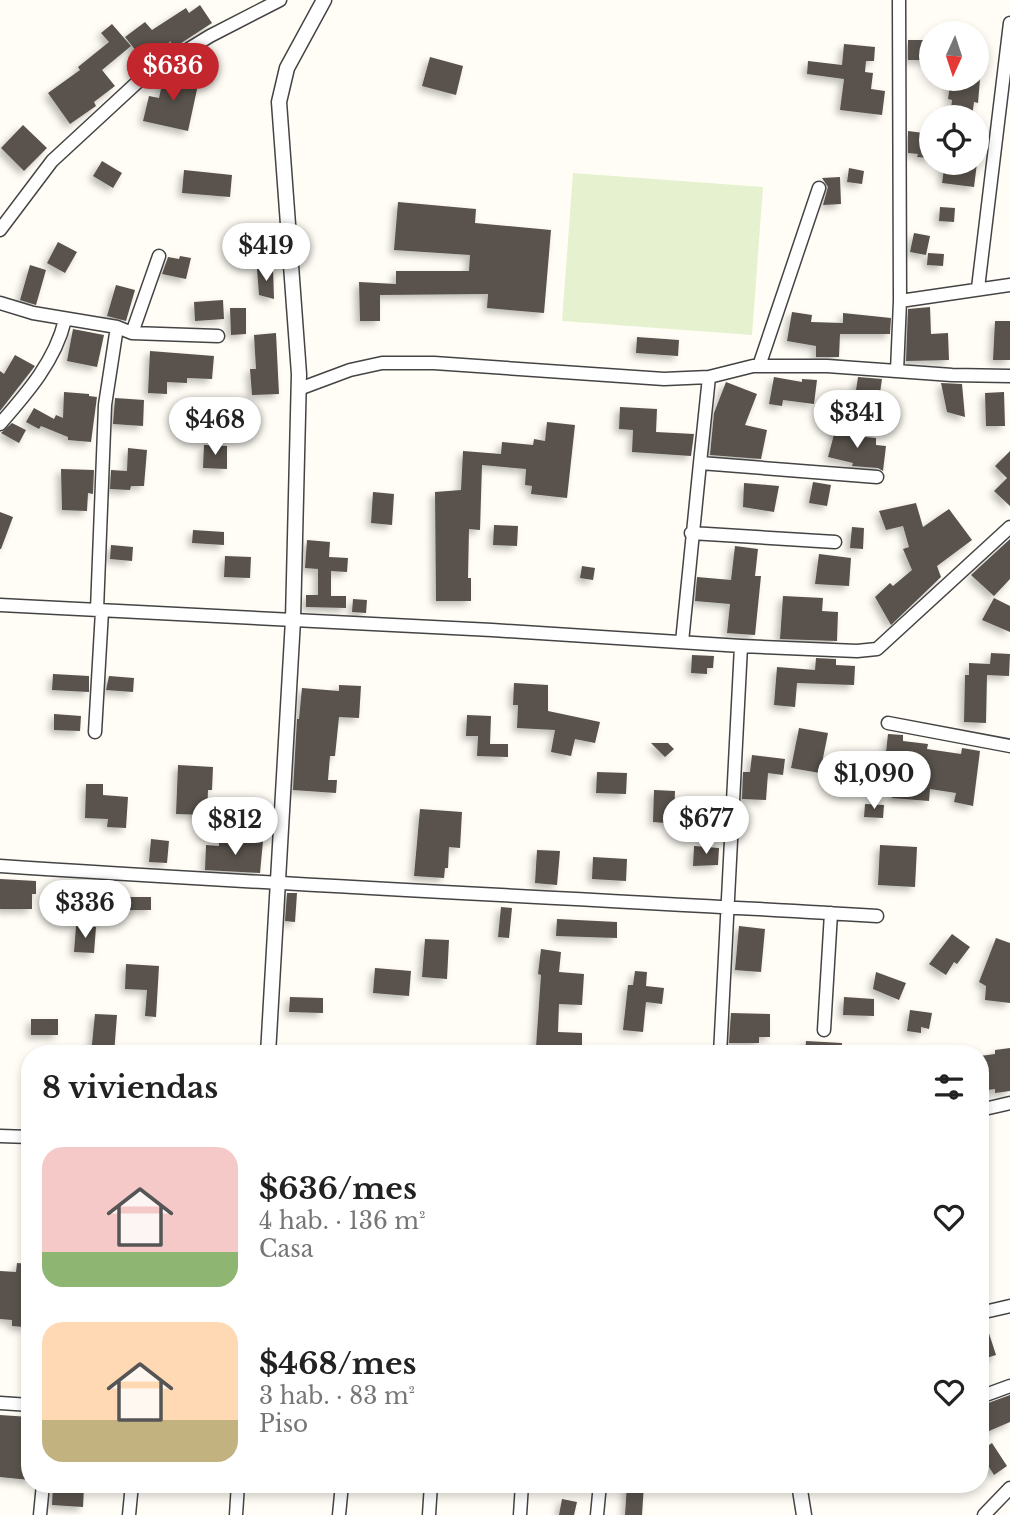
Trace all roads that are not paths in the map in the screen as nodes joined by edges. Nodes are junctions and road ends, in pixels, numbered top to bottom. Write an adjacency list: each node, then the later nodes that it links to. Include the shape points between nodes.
1 (280, 0): 6 (street, via 143,77 52,161)
2 (324, 0): 20 (street, via 286,68 279,102)
3 (899, 0): 10 (street)
4 (1010, 23): 9 (street)
5 (819, 188): 16 (street)
6 (0, 230)
7 (159, 256): 14 (street)
8 (1010, 285): 9 (street)
9 (978, 288): 10 (street)
10 (900, 300): 17 (street)
11 (0, 303): 12 (street)
12 (65, 320): 13 (street); 21 (street, via 51,358)
13 (117, 327): 14 (street); 28 (street, via 105,405)
14 (132, 332): 15 (street)
15 (218, 336)
16 (759, 366): 17 (street); 19 (street)
17 (897, 371): 18 (street)
18 (1010, 376)
19 (709, 377): 20 (street, via 664,379 382,363); 22 (street)
20 (299, 389): 29 (street)
21 (0, 424)
22 (699, 463): 23 (street); 25 (street)
23 (877, 477)
24 (1010, 527): 31 (street, via 877,649)
25 (691, 533): 26 (street); 30 (street)
26 (835, 542)
27 (0, 606): 28 (street)
28 (100, 610): 29 (street); 33 (street)
29 (293, 620): 30 (street); 36 (street)
30 (682, 642): 31 (street)
31 (741, 646): 37 (street)
32 (888, 723): 34 (street)
33 (95, 732)
34 (1010, 746)
35 (0, 866): 36 (street)
36 (278, 885): 37 (street); 41 (street)
37 (729, 906): 38 (street); 42 (street)
38 (831, 913): 39 (street); 40 (street)
39 (877, 916)
40 (824, 1030)
41 (269, 1045)
42 (721, 1045)
43 (1010, 1103): 44 (street)
44 (989, 1108)
45 (0, 1136): 46 (street)
46 (21, 1137)
47 (1010, 1306): 48 (street)
48 (989, 1310)
49 (1010, 1386): 50 (street)
50 (989, 1394)
51 (0, 1403): 52 (street)
52 (21, 1404)
53 (1010, 1488): 70 (street)
54 (42, 1493): 62 (street)
55 (131, 1493): 63 (street)
56 (237, 1493): 64 (street)
57 (341, 1493): 65 (street)
58 (430, 1493): 66 (street)
59 (521, 1493): 67 (street)
60 (599, 1493): 68 (street)
61 (800, 1493): 69 (street)
62 (40, 1515)
63 (129, 1515)
64 (236, 1515)
65 (339, 1515)
66 (429, 1515)
67 (520, 1515)
68 (597, 1515)
69 (804, 1515)
70 (984, 1515)

